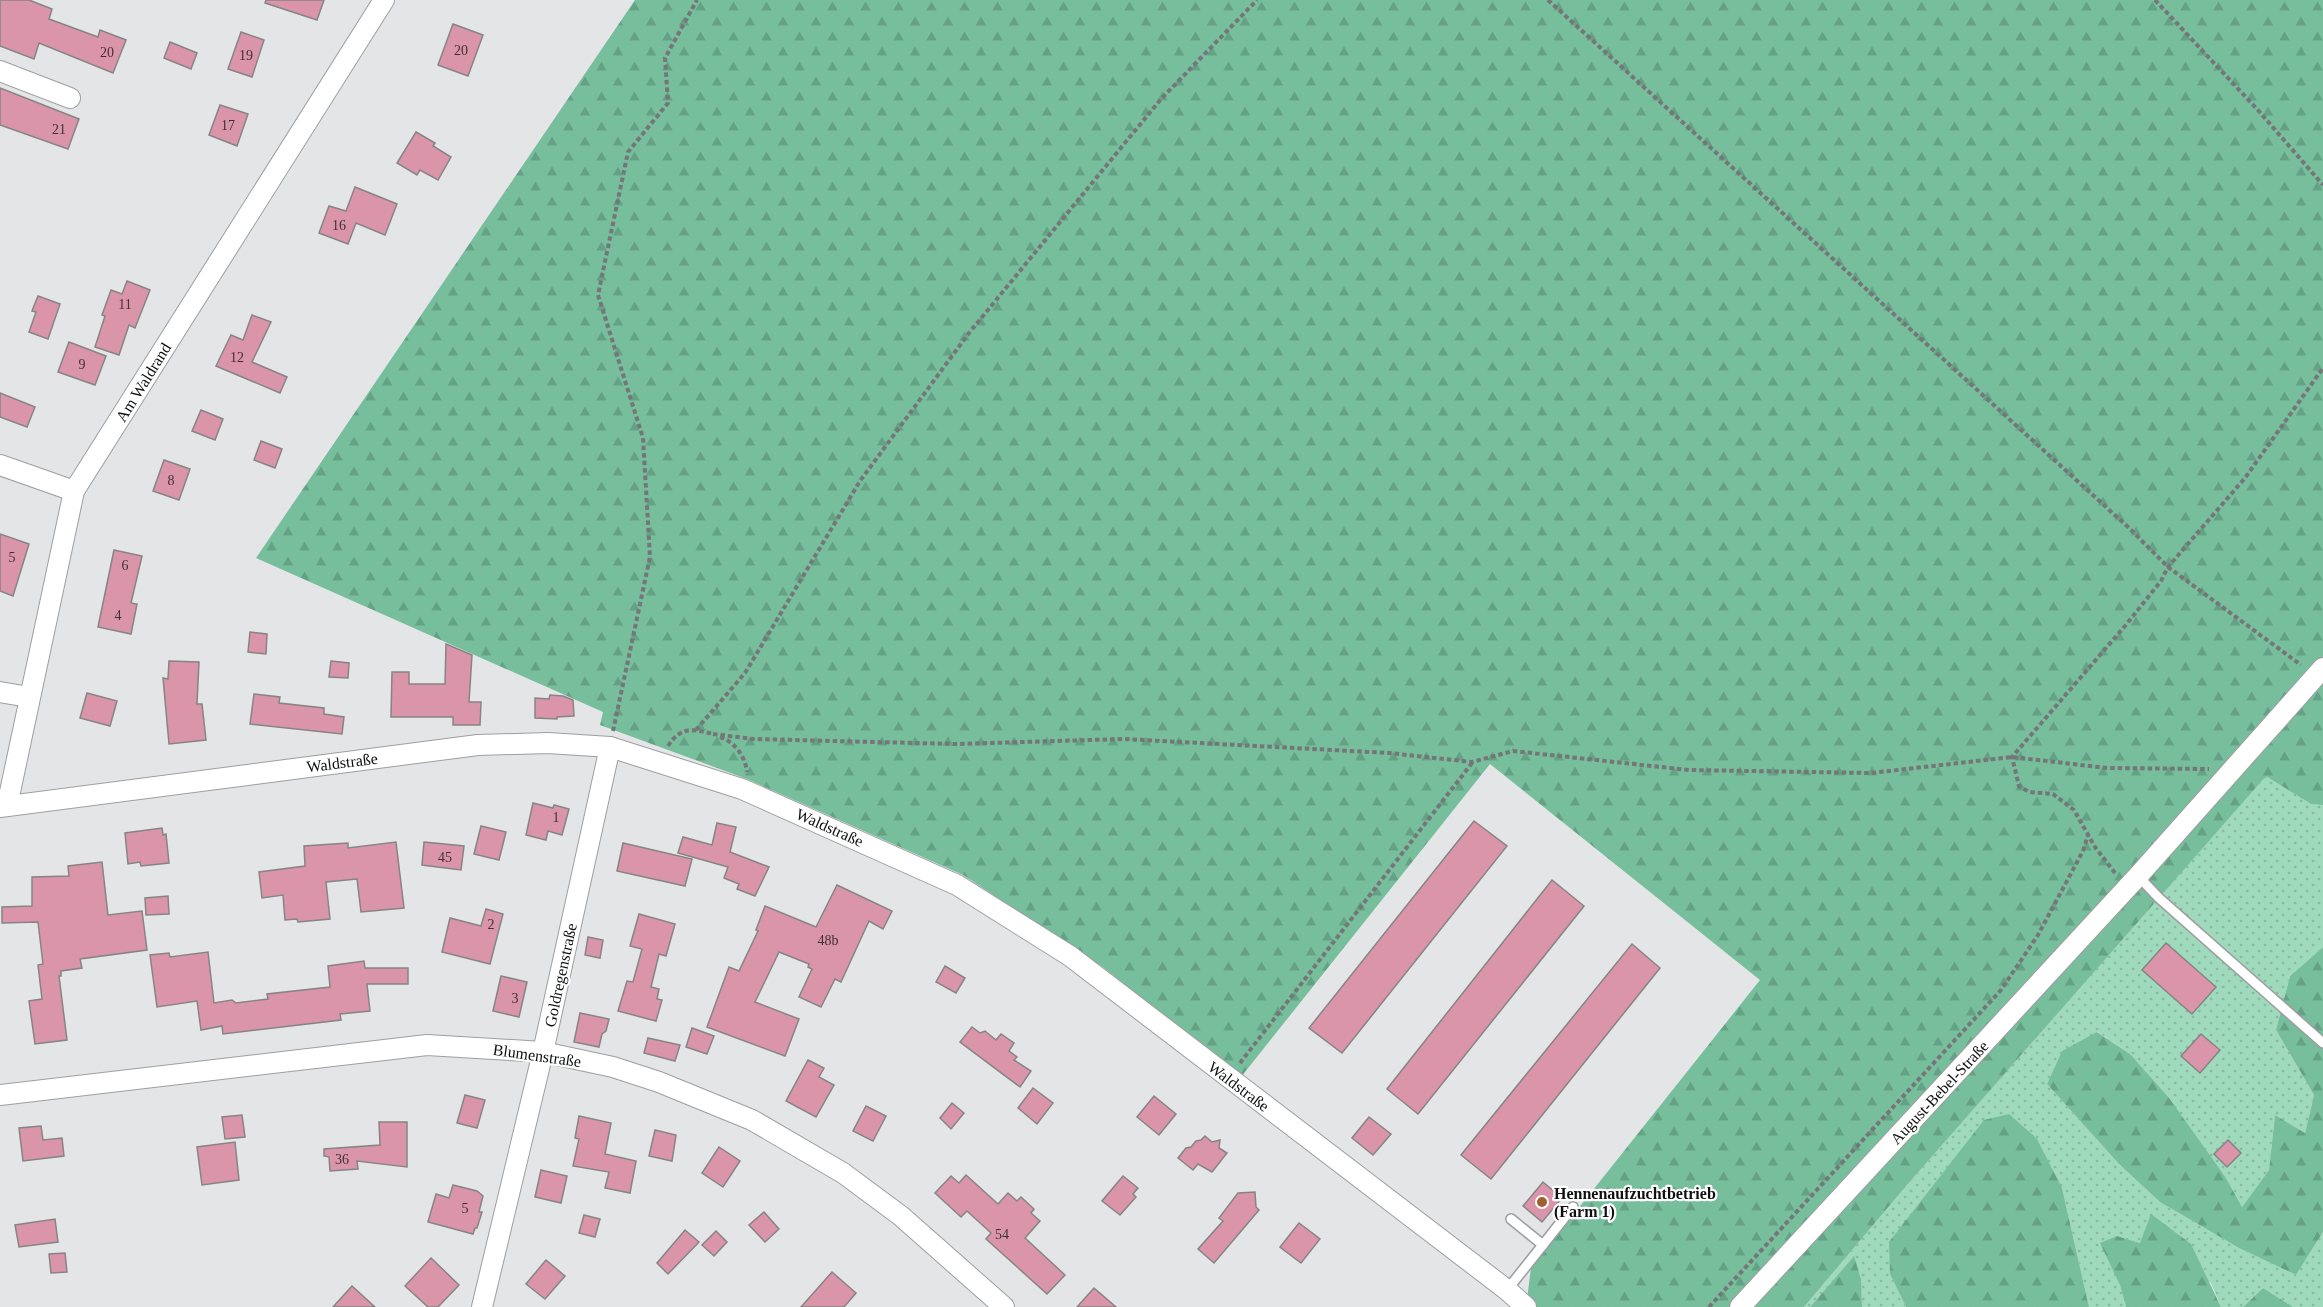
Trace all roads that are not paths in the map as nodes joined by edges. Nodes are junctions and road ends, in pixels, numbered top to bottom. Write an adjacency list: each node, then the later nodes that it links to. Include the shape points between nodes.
1 (384, 0): 5 (street, Am Waldrand)
2 (0, 70): 3 (street)
3 (70, 98)
4 (0, 465): 5 (street)
5 (74, 491): 8 (street, Am Waldrand)
6 (2319, 672): 11 (street, August-Bebel-Straße)
7 (0, 692): 8 (street)
8 (29, 697): 10 (street, Am Waldrand)
9 (610, 747): 10 (street, Waldstraße, via 548,743 478,745); 13 (street, Goldregenstraße); 18 (street, Waldstraße, via 742,789 957,885 1070,956)
10 (3, 806)
11 (2132, 882): 12 (lane, via 2159,898); 22 (street, August-Bebel-Straße)
12 (2323, 1044)
13 (543, 1052): 14 (street, Blumenstraße, via 427,1045); 19 (street, Goldregenstraße); 20 (street, Blumenstraße, via 614,1067 752,1120 843,1173 901,1216)
14 (0, 1095)
15 (1573, 1207): 17 (lane)
16 (1511, 1219): 17 (lane)
17 (1543, 1245): 18 (lane)
18 (1507, 1290): 21 (street, Waldstraße)
19 (482, 1307)
20 (1004, 1307)
21 (1526, 1307)
22 (1740, 1307)

